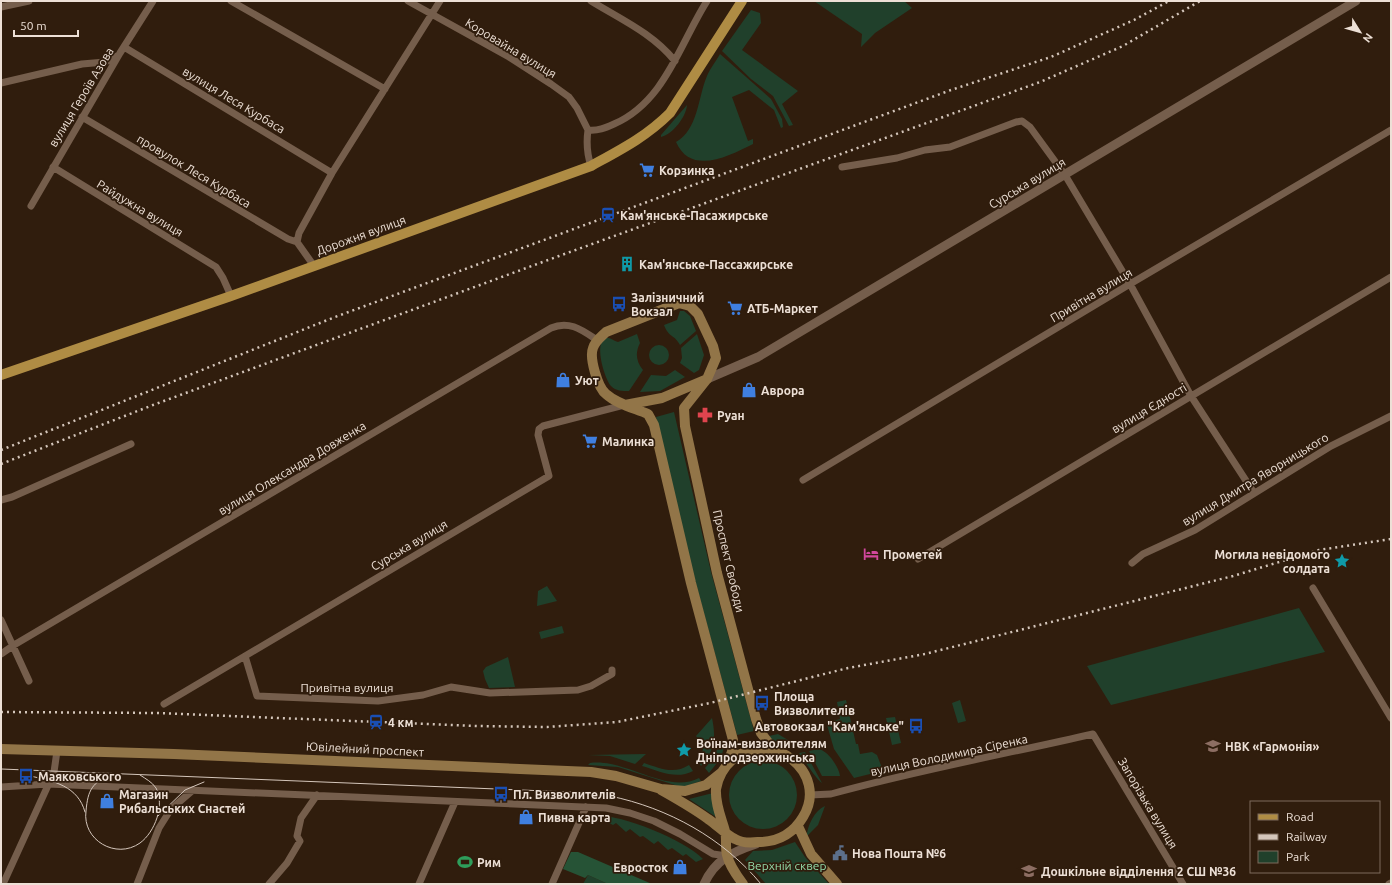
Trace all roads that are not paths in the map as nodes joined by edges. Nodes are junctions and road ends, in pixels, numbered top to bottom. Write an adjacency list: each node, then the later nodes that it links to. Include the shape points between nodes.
1 (29, 1): 10 (street)
2 (153, 1): 12 (street, вулиця Героїв Азова)
3 (231, 1): 15 (street)
4 (408, 1): 11 (street, Коровайна вулиця)
5 (440, 1): 11 (street)
6 (591, 1): 13 (street, via 648,35)
7 (707, 1): 13 (street, via 694,21)
8 (742, 1): 19 (main road, Дорожня вулиця, via 670,113 636,142)
9 (1356, 1): 23 (street, Сурська вулиця)
10 (1, 7)
11 (431, 15): 15 (street); 17 (street, Коровайна вулиця, via 509,57 551,84 577,108)
12 (122, 50): 14 (street, via 112,60 105,62 82,64); 16 (street, вулиця Героїв Азова); 22 (street, вулиця Леся Курбаса)
13 (675, 61): 17 (street, via 655,91 632,114 597,131)
14 (1, 83)
15 (385, 89): 22 (street)
16 (82, 117): 20 (street, вулиця Героїв Азова); 25 (street, провулок Леся Курбаса)
17 (588, 130): 19 (street, via 587,149)
18 (1391, 130): 28 (street, Привітна вулиця)
19 (592, 166): 26 (main road, Дорожня вулиця)
20 (52, 167): 24 (street, вулиця Героїв Азова); 29 (street, Райдужна вулиця, via 216,267)
21 (842, 167): 23 (street, via 950,147 1022,121 1030,127)
22 (332, 173): 25 (street)
23 (1065, 174): 28 (street); 32 (street, Сурська вулиця, via 758,357)
24 (31, 206)
25 (296, 242): 26 (street)
26 (314, 266): 29 (main road, Дорожня вулиця)
27 (1391, 277): 33 (street, вулиця Єдності)
28 (1130, 284): 33 (street); 39 (street, Привітна вулиця)
29 (231, 296): 31 (main road, Дорожня вулиця)
30 (597, 340): 32 (main road, via 606,332 679,303 690,306 698,314 716,358); 35 (main road, via 592,349 592,357 599,384 605,394); 46 (street, вулиця Олександра Довженка, via 578,327 559,324 551,328)
31 (1, 375)
32 (707, 379): 34 (main road); 55 (main road, Проспект Свободи, via 684,408 685,426 716,573 756,719 761,733)
33 (1191, 396): 40 (street); 42 (street, вулиця Єдності)
34 (662, 398): 35 (main road); 37 (main road, via 653,406)
35 (624, 405): 37 (main road); 48 (street, Сурська вулиця, via 543,426 539,429 538,435 549,476)
36 (1391, 416): 40 (street, вулиця Дмитра Яворницького, via 1331,446)
37 (651, 417): 57 (main road, via 691,583 733,740)
38 (131, 444): 41 (street)
39 (803, 480)
40 (1254, 493): 43 (street, вулиця Дмитра Яворницького, via 1195,530 1143,554)
41 (1, 500)
42 (918, 559)
43 (1132, 563)
44 (1313, 588): 52 (street)
45 (1, 620): 46 (street)
46 (14, 645): 47 (street, вулиця Олександра Довженка); 50 (street)
47 (1, 654)
48 (244, 656): 49 (street, Привітна вулиця, via 257,696 378,700 423,695 451,686 490,693 578,690 592,686 612,674); 51 (street, Сурська вулиця)
49 (612, 670)
50 (29, 681)
51 (164, 704)
52 (1391, 718)
53 (1093, 734): 63 (street, вулиця Володимира Сіренка, via 916,772 831,794); 80 (street, Запорізька вулиця)
54 (1, 749): 56 (main road, Ювілейний проспект)
55 (774, 750): 57 (main road, via 749,750); 63 (main road, via 786,754 800,766 808,783)
56 (57, 751): 59 (street, via 54,772); 61 (main road, Ювілейний проспект, via 591,772 616,776)
57 (727, 764): 58 (main road)
58 (721, 773): 61 (main road, Ювілейний проспект, via 706,785 697,788 685,791); 66 (main road, via 716,788)
59 (48, 784): 60 (street); 62 (street); 72 (street)
60 (1, 787)
61 (661, 789): 69 (main road)
62 (193, 790): 64 (street); 73 (street, via 171,809 159,828)
63 (810, 795): 68 (main road, via 807,812)
64 (317, 796): 65 (street); 74 (street, via 301,818 297,836 300,841 287,863)
65 (455, 802): 67 (street); 75 (street)
66 (717, 804): 69 (main road); 70 (main road, via 722,819 732,831 746,839)
67 (586, 807): 71 (street, via 606,808 654,821 713,854); 76 (street)
68 (798, 826): 70 (main road, via 775,841); 79 (main road, via 811,854)
69 (725, 833): 70 (main road, via 746,843); 71 (main road)
70 (761, 842): 71 (street)
71 (727, 856): 77 (street, via 710,872); 78 (main road)
72 (3, 884)
73 (137, 884)
74 (269, 884)
75 (419, 884)
76 (552, 884)
77 (704, 884)
78 (743, 884)
79 (837, 884)
80 (1183, 884)

